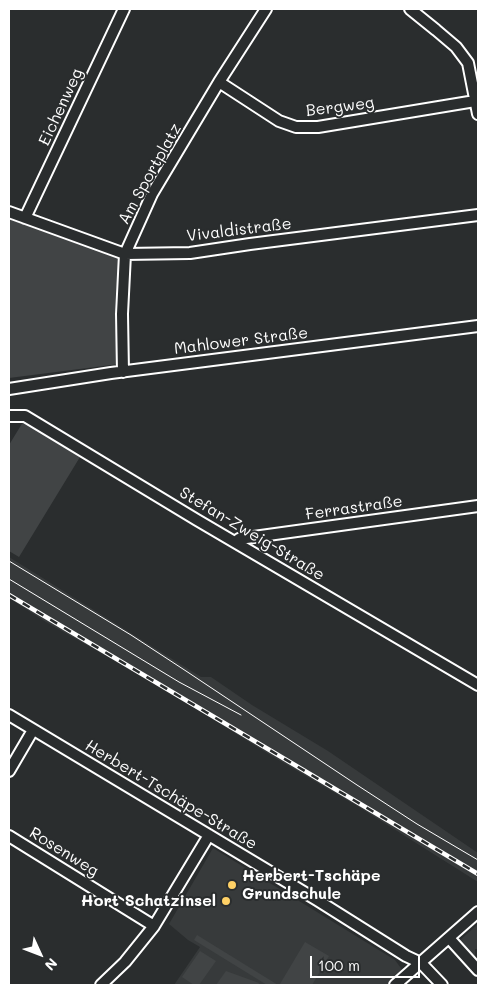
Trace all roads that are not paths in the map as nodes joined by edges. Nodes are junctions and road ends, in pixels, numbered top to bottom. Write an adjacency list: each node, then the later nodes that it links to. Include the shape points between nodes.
1 (124, 9): 9 (street, Eichenweg)
2 (266, 9): 4 (street, Am Sportplatz)
3 (410, 9): 5 (street, via 449,41 468,62)
4 (219, 82): 5 (street, Bergweg, via 279,121 296,127 318,127); 10 (street, Am Sportplatz, via 152,194)
5 (476, 101): 6 (street)
6 (478, 114)
7 (9, 212): 9 (street, Vivaldistraße)
8 (478, 215): 10 (street, Vivaldistraße, via 190,253)
9 (25, 218): 10 (street, Vivaldistraße)
10 (125, 254): 12 (street, Am Sportplatz)
11 (478, 326): 12 (street, Mahlower Straße)
12 (123, 372): 13 (street, Mahlower Straße)
13 (9, 389)
14 (9, 416): 16 (street, Stefan-Zweig-Straße, via 25,416)
15 (478, 506): 16 (street, Ferrastraße)
16 (235, 542): 17 (street, Stefan-Zweig-Straße)
17 (478, 685)
18 (9, 715): 19 (street, Herbert-Tschäpe-Straße)
19 (33, 730): 20 (street); 21 (street, Herbert-Tschäpe-Straße)
20 (9, 771)
21 (208, 835): 24 (street); 26 (street, Herbert-Tschäpe-Straße)
22 (9, 836): 24 (street, Rosenweg)
23 (478, 912): 25 (street)
24 (154, 926): 28 (street)
25 (449, 938): 26 (street); 27 (street)
26 (421, 963): 29 (street); 30 (street, Herbert-Tschäpe-Straße)
27 (478, 970)
28 (102, 985)
29 (395, 985)
30 (442, 985)

